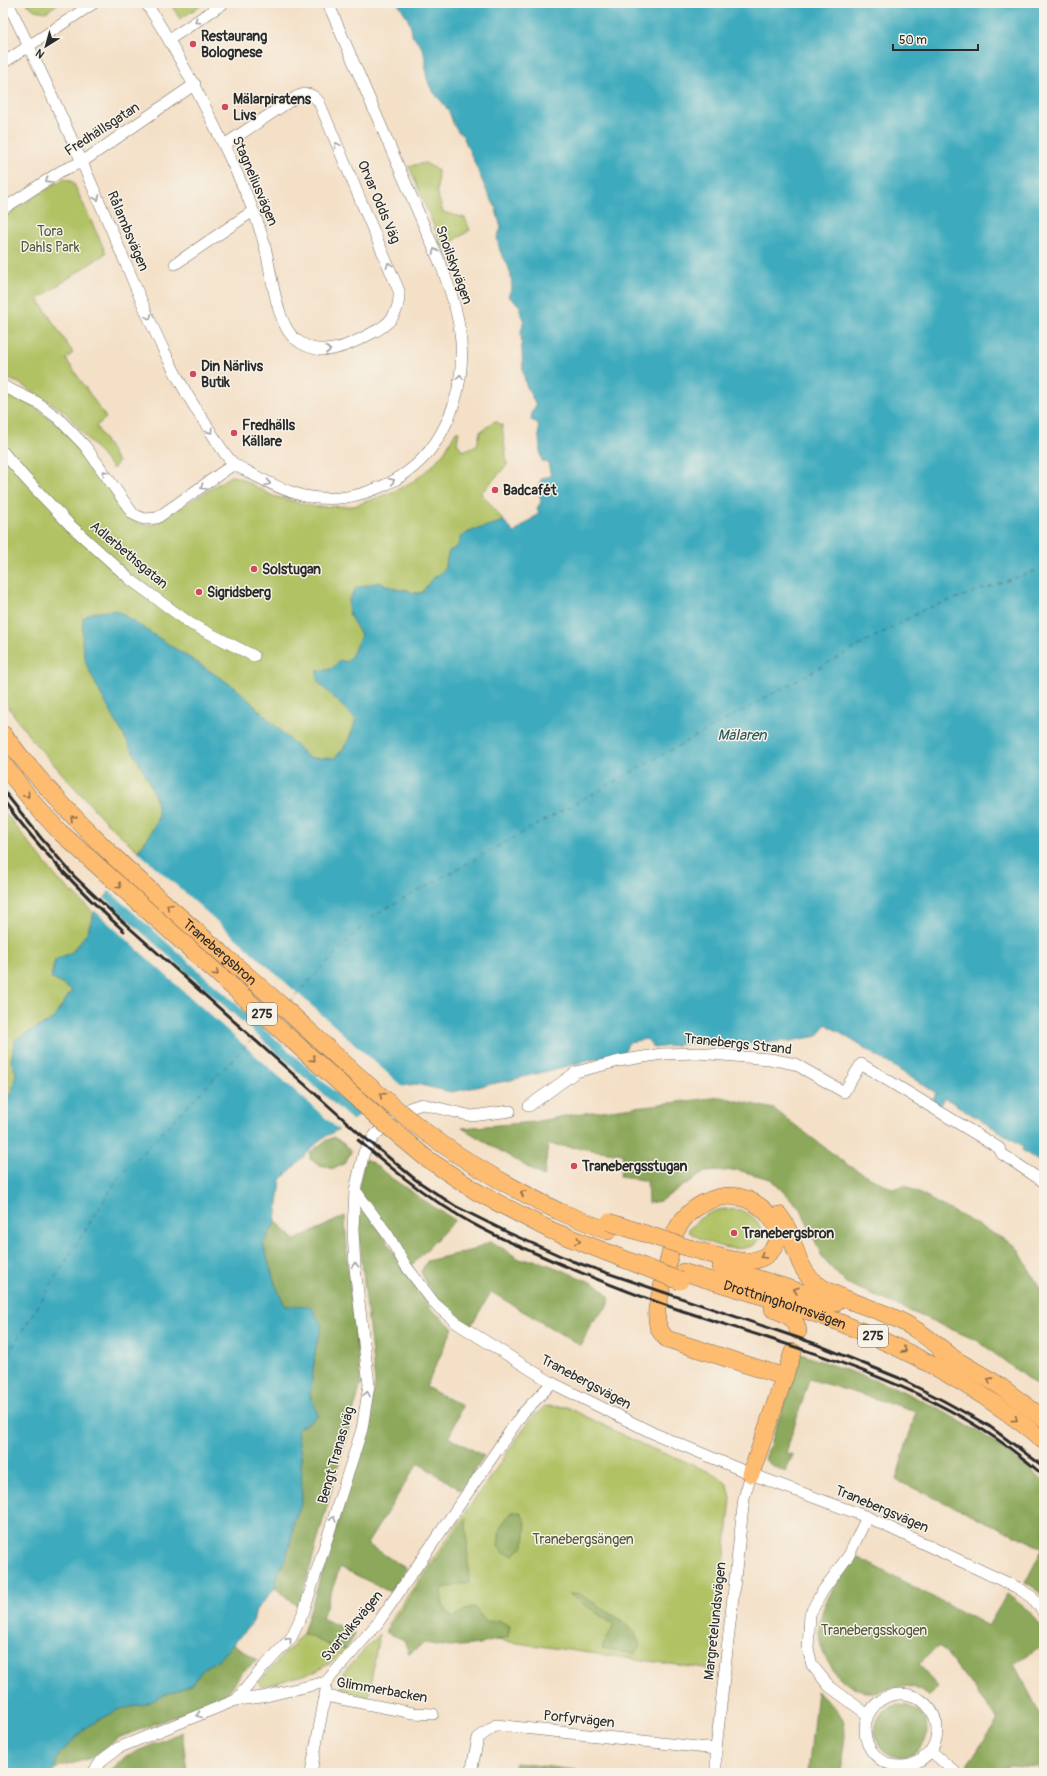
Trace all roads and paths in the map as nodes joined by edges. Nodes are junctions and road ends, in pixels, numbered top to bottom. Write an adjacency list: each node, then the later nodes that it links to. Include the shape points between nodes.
1 (8, 3): 7 (street, Rålambsvägen)
2 (94, 3): 7 (street)
3 (146, 3): 6 (street, Stagneliusvägen)
4 (224, 3): 6 (street, one-way to 6)
5 (328, 3): 18 (street, Snoilskyvägen, one-way to 5, via 262,481 318,499 344,498 368,493 395,480 430,452 452,411 459,387 462,359 454,301 441,265)
6 (170, 40): 9 (street, Stagneliusvägen)
7 (29, 46): 8 (street); 11 (street, Rålambsvägen)
8 (3, 63)
9 (195, 84): 10 (street, Stagneliusvägen); 11 (street, Fredhällsgatan)
10 (224, 145): 13 (street, Stagneliusvägen); 15 (street, Orvar Odds Väg, one-way to 10, via 317,350 336,350 388,323 400,303 399,291 348,169 314,97 309,93 303,93)
11 (82, 162): 12 (street, Fredhällsgatan, one-way to 12, via 61,171); 18 (street, Rålambsvägen, one-way to 18, via 170,365 191,403)
12 (3, 209)
13 (253, 211): 14 (street); 15 (street, Stagneliusvägen, via 265,247 274,292 285,325)
14 (176, 264)
15 (293, 337)
16 (3, 386): 18 (street, one-way to 16, via 157,518 144,519 133,514 85,446 59,419 38,403)
17 (3, 452): 19 (street, Adlerbethsgatan, via 70,525 131,580 192,624)
18 (234, 464)
19 (254, 656)
20 (3, 734): 26 (main road, Tranebergsbron / 275, one-way to 20, bridge, via 509,1187 441,1144 392,1104 119,861 47,790)
21 (3, 764): 27 (main road, Tranebergsbron / 275, one-way to 27, bridge, via 60,832 383,1122 452,1177)
22 (529, 1106): 24 (street, Tranebergs Strand, via 576,1072 619,1060 662,1054 699,1053 795,1064 844,1092 861,1064 999,1148 1002,1154)
23 (510, 1111): 25 (street, via 472,1116 422,1104 410,1108 375,1135 364,1152)
24 (1044, 1182)
25 (355, 1190): 35 (street, Tranebergsvägen, via 435,1304 458,1324); 43 (street, Bengt Tranas väg, one-way to 25, via 292,1638 304,1611 362,1429 369,1385 355,1268)
26 (558, 1211): 28 (main road, Drottningholmsvägen / 275)
27 (550, 1230): 29 (main road, Drottningholmsvägen / 275, one-way to 29, bridge)
28 (688, 1252): 30 (main road, one-way to 28, via 675,1233 694,1209 719,1198 745,1199 769,1214 778,1229 777,1240 772,1250 756,1260 739,1261); 33 (main road, Drottningholmsvägen / 275, one-way to 28, via 903,1331 854,1310)
29 (682, 1277): 31 (main road, via 788,1315); 37 (main road, Drottningholmsvägen / 275, one-way to 37, via 835,1320 893,1345 965,1384)
30 (658, 1302): 33 (main road, via 668,1231 682,1209 706,1194 719,1190 738,1190 756,1196 774,1208 787,1228 804,1270 817,1284 919,1330); 34 (main road, via 658,1327 667,1339)
31 (798, 1331)
32 (793, 1352): 34 (main road)
33 (951, 1356): 36 (main road, Drottningholmsvägen / 275, one-way to 33, via 997,1384)
34 (784, 1377): 38 (main road)
35 (552, 1383): 38 (street, Tranebergsvägen, via 653,1433); 41 (street, Svartviksvägen, via 522,1414 377,1624)
36 (1044, 1419)
37 (1044, 1441)
38 (752, 1474): 39 (street, Tranebergsvägen); 46 (street, Margretelundsvägen, via 744,1498)
39 (867, 1517): 40 (street, Tranebergsvägen, via 1016,1587 1032,1597); 45 (street, via 849,1555 822,1592 810,1614 808,1650 812,1666 829,1686)
40 (1044, 1613)
41 (326, 1682): 42 (street); 43 (street, Svartviksvägen, via 262,1697)
42 (326, 1696): 44 (street, Glimmerbacken, via 413,1713); 50 (street)
43 (236, 1700): 49 (street, Svartviksvägen, one-way to 49, via 118,1748 102,1760)
44 (433, 1714)
45 (868, 1715): 47 (street, via 874,1705 883,1698 899,1694 916,1696 925,1702 937,1720 936,1742); 48 (street, via 865,1725 869,1747)
46 (716, 1749): 51 (street, Porfyrvägen, via 496,1725 478,1738); 52 (street, Margretelundsvägen)
47 (931, 1751): 48 (street, via 915,1763); 53 (street)
48 (884, 1768)
49 (93, 1773)
50 (311, 1773)
51 (471, 1773)
52 (716, 1773)
53 (956, 1773)

